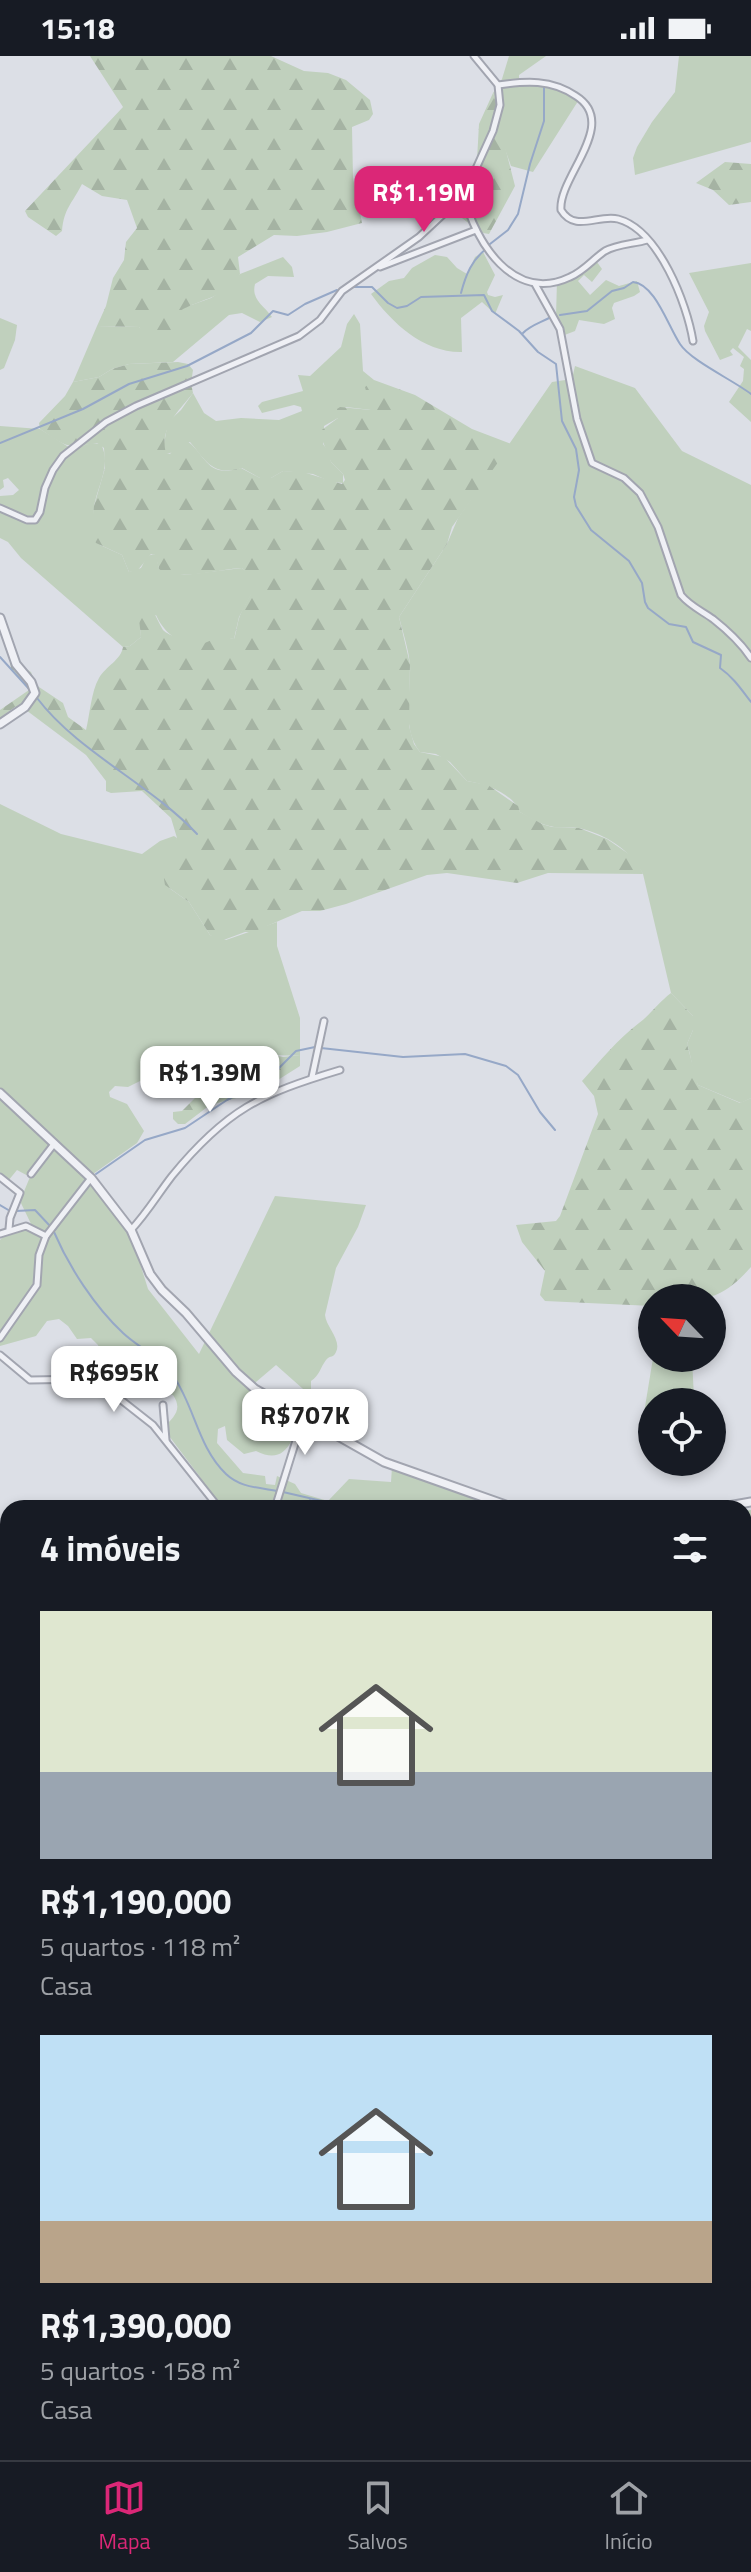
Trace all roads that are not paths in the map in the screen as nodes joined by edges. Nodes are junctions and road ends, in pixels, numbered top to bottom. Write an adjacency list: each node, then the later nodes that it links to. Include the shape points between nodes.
1 (474, 56): 2 (street)
2 (498, 85): 3 (street, via 496,122); 5 (street, via 537,81 567,90 586,104 589,136 561,210 578,222 622,221)
3 (464, 195): 4 (street); 6 (street)
4 (476, 230): 6 (street); 7 (street, via 502,266)
5 (647, 240): 7 (street, via 606,251 570,277); 8 (street, via 677,286)
6 (378, 268): 9 (street, via 342,291 320,320 299,336 136,406 87,436 53,470 35,520)
7 (535, 284): 11 (street, via 560,329 577,419 592,463 634,485 649,508 681,595)
8 (693, 341)
9 (0, 508)
10 (0, 618): 12 (street, via 16,664 35,693)
11 (751, 658)
12 (0, 724)
13 (324, 1021): 15 (street)
14 (340, 1070): 15 (street)
15 (312, 1078): 22 (street, via 267,1094 217,1127)
16 (0, 1093): 17 (street)
17 (54, 1143): 18 (street); 20 (street)
18 (31, 1174)
19 (0, 1177): 21 (street, via 20,1193)
20 (91, 1178): 22 (street); 24 (street)
21 (9, 1229): 23 (street); 24 (street, via 26,1226)
22 (131, 1230): 30 (street, via 156,1282 236,1372)
23 (0, 1234)
24 (48, 1234): 25 (street, via 39,1255 37,1285)
25 (0, 1338)
26 (70, 1352): 28 (street, via 81,1365)
27 (0, 1355): 28 (street, via 30,1380)
28 (78, 1380): 31 (street, via 97,1381)
29 (163, 1405): 31 (street)
30 (303, 1418): 33 (street); 34 (street, via 384,1462)
31 (167, 1442): 32 (street)
32 (213, 1500)
33 (278, 1500)
34 (491, 1500)

